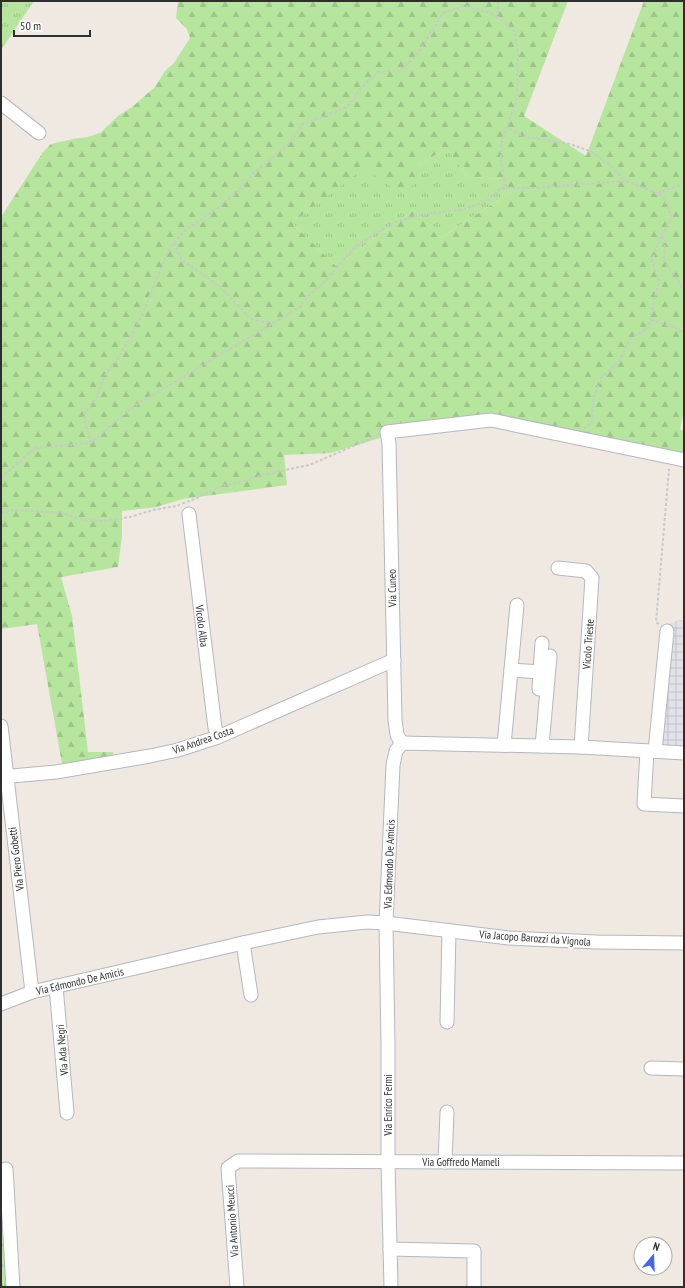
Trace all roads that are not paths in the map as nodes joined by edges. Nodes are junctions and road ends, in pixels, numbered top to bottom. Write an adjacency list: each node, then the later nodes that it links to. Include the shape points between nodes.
1 (1, 103): 2 (street)
2 (39, 133)
3 (684, 460): 10 (street, Via Cuneo, via 491,420 387,432)
4 (189, 514): 15 (street, Vicolo Alba)
5 (558, 568): 19 (street, Vicolo Trieste, via 586,571 592,578)
6 (517, 604): 11 (street)
7 (668, 631): 20 (street)
8 (542, 643): 12 (street)
9 (550, 656): 18 (street)
10 (394, 660): 15 (street, Via Andrea Costa); 16 (street, Via Cuneo, via 395,720 397,735)
11 (511, 670): 12 (street); 17 (street)
12 (540, 672): 13 (street)
13 (536, 723)
14 (1, 726): 22 (street, Via Piero Gobetti)
15 (218, 736): 22 (street, Via Andrea Costa, via 178,750 150,756 56,772)
16 (402, 743): 17 (street); 24 (street, Via Edmondo De Amicis, via 396,751 392,765)
17 (504, 745): 18 (street)
18 (542, 746): 19 (street)
19 (581, 747): 20 (street)
20 (651, 751): 21 (street); 23 (street, via 644,804)
21 (684, 753)
22 (4, 777): 29 (street, Via Piero Gobetti)
23 (684, 806)
24 (386, 923): 25 (street, Via Jacopo Barozzi da Vignola); 26 (street, Via Edmondo De Amicis, via 367,922 318,927); 38 (street, Via Enrico Fermi)
25 (449, 931): 27 (street, Via Jacopo Barozzi da Vignola, via 517,938); 32 (street)
26 (243, 943): 28 (street, Via Edmondo De Amicis); 30 (street)
27 (684, 943)
28 (56, 986): 29 (street, Via Edmondo De Amicis); 36 (street, Via Ada Negri)
29 (32, 992): 31 (street, Via Edmondo De Amicis)
30 (251, 995)
31 (1, 1004)
32 (447, 1022)
33 (651, 1068): 34 (street)
34 (684, 1069)
35 (447, 1112): 39 (street)
36 (67, 1113)
37 (238, 1161): 38 (street, Via Goffredo Mameli); 44 (street, Via Antonio Meucci, via 228,1168)
38 (388, 1162): 39 (street, Via Goffredo Mameli); 42 (street, Via Enrico Fermi)
39 (445, 1162): 40 (street, Via Goffredo Mameli)
40 (684, 1163)
41 (6, 1169): 43 (street)
42 (390, 1249): 45 (street, Via Enrico Fermi); 46 (street, via 474,1251)
43 (13, 1287)
44 (237, 1287)
45 (391, 1287)
46 (474, 1287)

